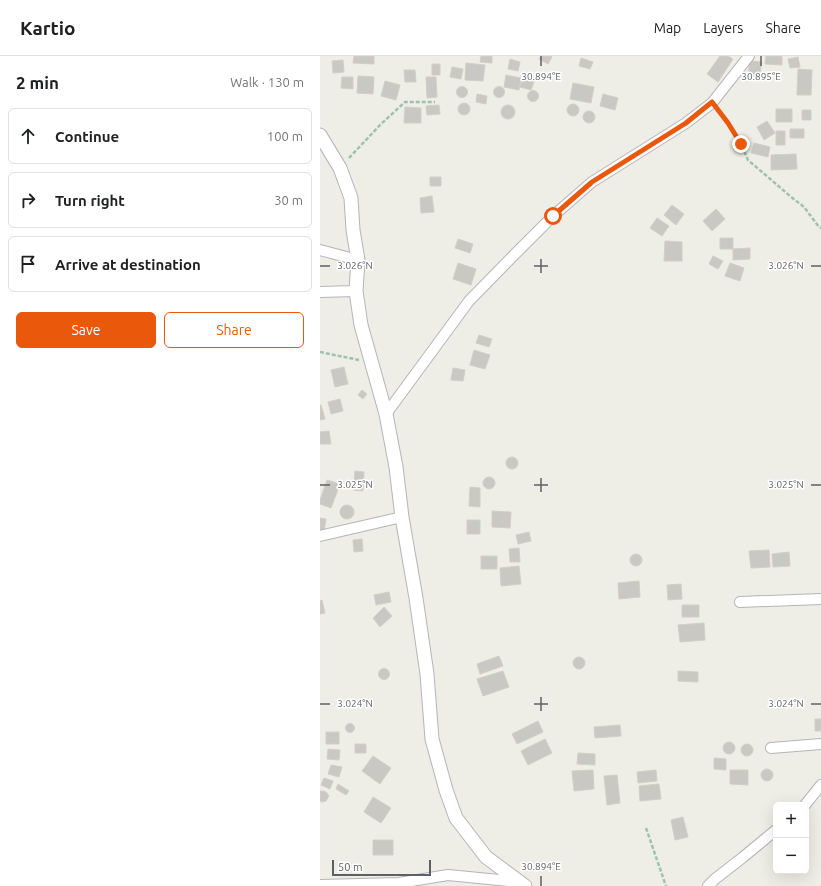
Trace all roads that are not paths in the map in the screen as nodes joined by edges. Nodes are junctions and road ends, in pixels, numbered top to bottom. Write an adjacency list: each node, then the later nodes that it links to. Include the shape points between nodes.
1 (749, 56): 7 (street, via 712,102 686,123 592,182 553,216 469,301)
2 (320, 135): 4 (street, via 340,168 351,198)
3 (320, 250): 4 (street)
4 (358, 260): 5 (street)
5 (356, 291): 6 (street); 7 (street, via 361,326)
6 (320, 292)
7 (386, 414): 8 (street)
8 (402, 517): 9 (street); 17 (street, via 427,674 432,739 446,790 456,818 486,857)
9 (320, 536)
10 (821, 599): 11 (street)
11 (740, 602)
12 (821, 744): 13 (street)
13 (771, 748)
14 (821, 785): 15 (street)
15 (807, 802)
16 (773, 832): 19 (street)
17 (522, 884): 18 (street, via 448,875 399,883)
18 (320, 885)
19 (708, 886)

